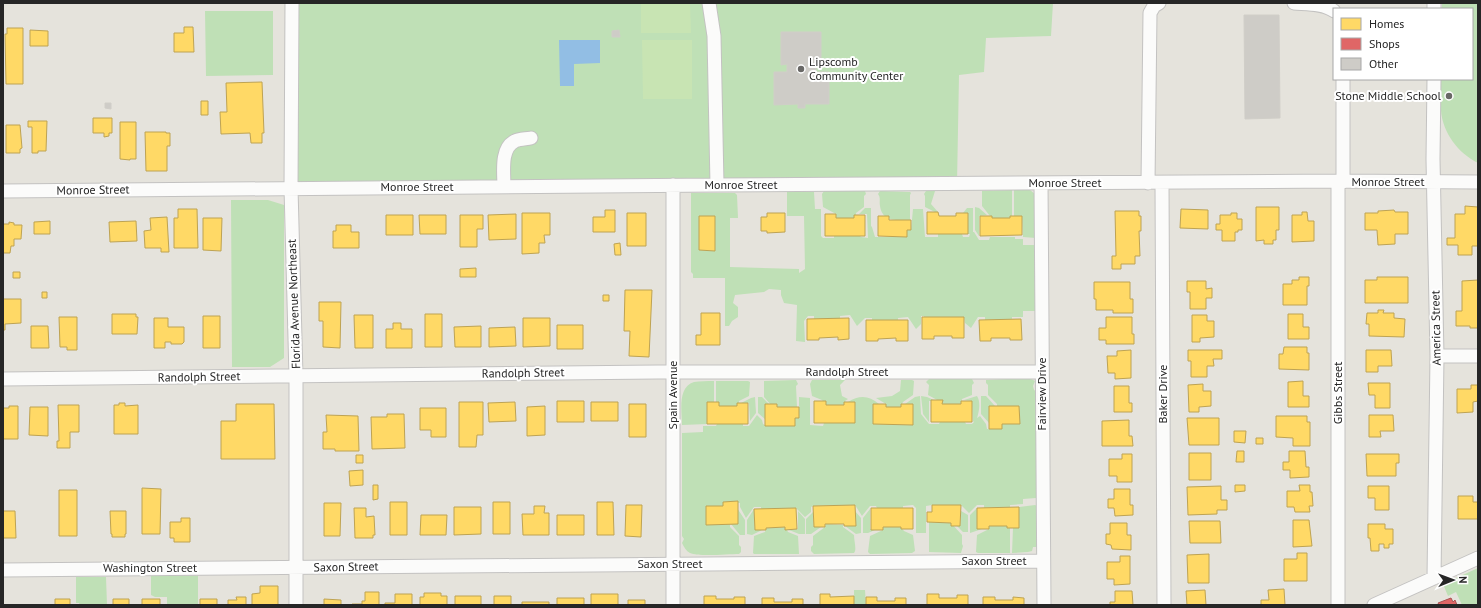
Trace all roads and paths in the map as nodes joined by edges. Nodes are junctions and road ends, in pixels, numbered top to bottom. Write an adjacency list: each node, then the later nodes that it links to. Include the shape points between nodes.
1 (292, 3): 18 (street, Florida Avenue Northeast)
2 (709, 3): 15 (street, via 714,36)
3 (1159, 3): 13 (street, via 1150,13)
4 (1294, 3): 5 (street, via 1318,5)
5 (1333, 10)
6 (1343, 80): 9 (street, Gibbs Street)
7 (1434, 80): 10 (street, America Street)
8 (531, 138): 17 (street, via 515,141 508,146 505,154)
9 (1340, 181): 10 (street, Monroe Street); 14 (street, Monroe Street); 36 (street, Gibbs Street)
10 (1434, 182): 11 (street, Monroe Street); 20 (street, America Street)
11 (1478, 182)
12 (1041, 183): 13 (street, Monroe Street); 15 (street, Monroe Street); 23 (street, Fairview Drive)
13 (1148, 183): 14 (street, Monroe Street)
14 (1162, 183): 35 (street, Baker Drive)
15 (716, 184): 16 (street, Monroe Street)
16 (673, 185): 17 (street, Monroe Street); 22 (street, Spain Avenue)
17 (504, 187): 18 (street, Monroe Street)
18 (291, 188): 19 (street, Monroe Street); 24 (street, Florida Avenue Northeast)
19 (3, 191)
20 (1437, 356): 21 (street); 31 (street, America Street)
21 (1478, 356)
22 (673, 372): 23 (street, Randolph Street); 24 (street, Randolph Street); 28 (street, Spain Avenue)
23 (1042, 372): 27 (street, Fairview Drive)
24 (296, 376): 25 (street, Randolph Street); 29 (street, Florida Avenue Northeast)
25 (3, 379)
26 (1478, 558): 31 (street)
27 (1043, 561): 28 (street, Saxon Street); 34 (street, Fairview Drive)
28 (673, 564): 29 (street, Saxon Street); 33 (street, Spain Avenue)
29 (296, 567): 30 (street, Washington Street); 32 (street, Florida Avenue Northeast)
30 (3, 570)
31 (1434, 578): 37 (street)
32 (296, 605)
33 (673, 605)
34 (1044, 605)
35 (1164, 605)
36 (1338, 605)
37 (1374, 605)

